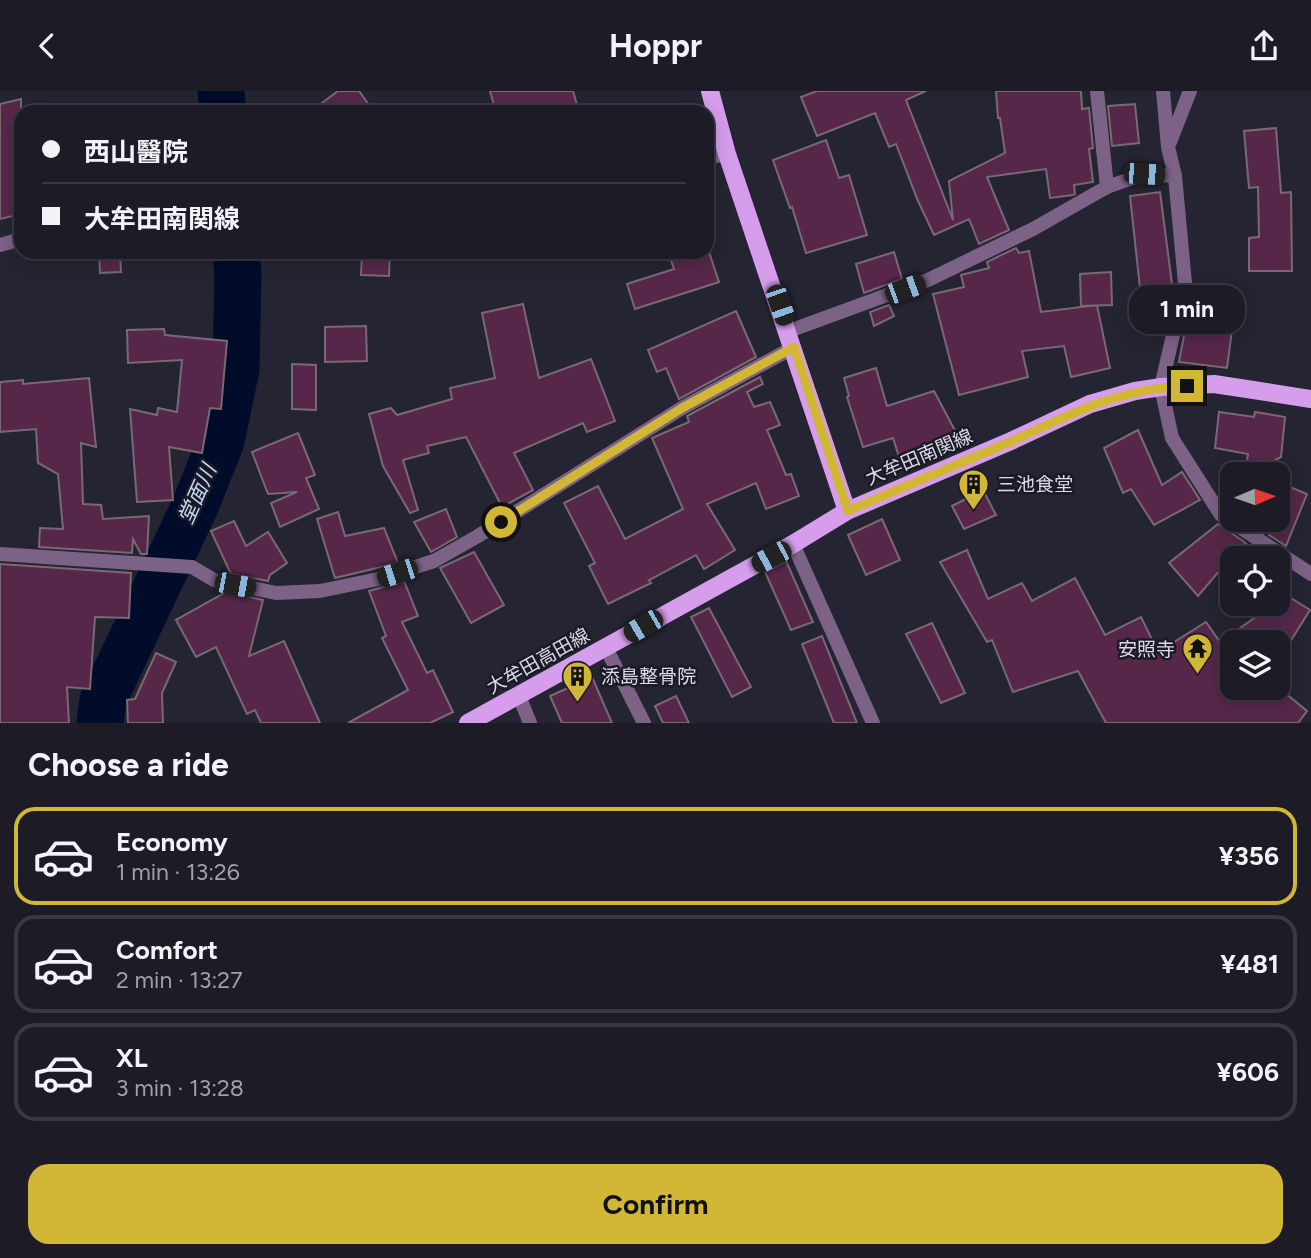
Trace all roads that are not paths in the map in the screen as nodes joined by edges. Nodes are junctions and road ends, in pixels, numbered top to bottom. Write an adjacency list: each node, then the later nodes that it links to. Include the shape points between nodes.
1 (1097, 91): 9 (street)
2 (1163, 91): 5 (street)
3 (1190, 91): 5 (street)
4 (714, 106): 6 (main road, 大牟田南関線)
5 (1168, 147): 8 (street)
6 (727, 154): 7 (street); 10 (main road, 大牟田南関線)
7 (714, 157)
8 (1175, 176): 9 (street, via 1144,174); 11 (street, via 1185,283)
9 (1107, 187): 10 (street, via 928,280)
10 (791, 339): 13 (main road, 大牟田南関線); 15 (street, via 478,536 434,561 378,579 320,591 276,593 214,580 192,567)
11 (1161, 387): 12 (main road, 大牟田南関線, via 1214,384); 13 (main road, 大牟田南関線, via 1090,404); 16 (street, via 1172,438 1221,515)
12 (1311, 400)
13 (848, 511): 14 (main road, 大牟田高田線)
14 (793, 544): 17 (main road, 大牟田高田線); 22 (street)
15 (0, 554)
16 (1311, 574)
17 (606, 647): 18 (main road, 大牟田高田線); 21 (street)
18 (519, 696): 19 (main road, 大牟田高田線); 20 (street)
19 (468, 723)
20 (530, 723)
21 (644, 723)
22 (873, 723)

